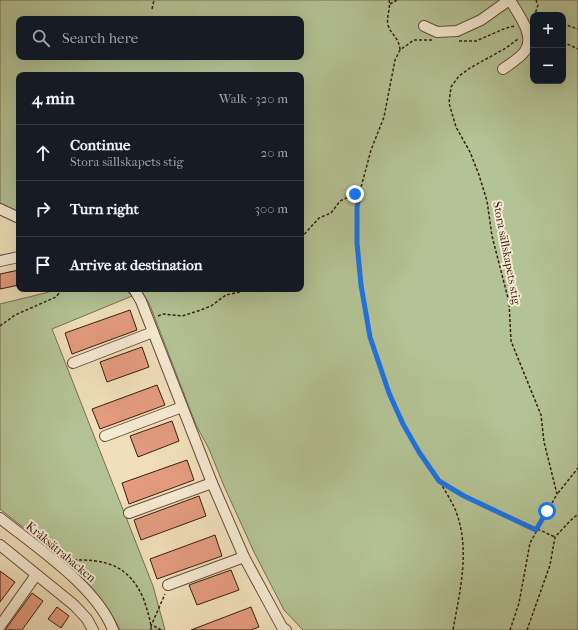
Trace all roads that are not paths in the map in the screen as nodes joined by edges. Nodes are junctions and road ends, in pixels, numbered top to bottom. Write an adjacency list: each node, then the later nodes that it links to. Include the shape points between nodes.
1 (510, 0): 2 (street, via 481,20 457,31 437,32); 3 (street, via 526,28 529,40 525,52)
2 (424, 26)
3 (503, 69)
4 (0, 208): 5 (street)
5 (16, 216)
6 (16, 258): 7 (street)
7 (0, 261)
8 (136, 292): 9 (street)
9 (154, 332): 10 (street); 11 (street)
10 (73, 363)
11 (182, 407): 12 (street); 13 (street)
12 (105, 436)
13 (212, 483): 14 (street); 17 (street)
14 (129, 513)
15 (0, 518): 23 (street, Kråksätrabacken, via 91,595 103,609)
16 (0, 545): 18 (street)
17 (244, 557): 19 (street); 21 (street)
18 (36, 575): 20 (street); 22 (street, via 74,605)
19 (168, 585)
20 (0, 626)
21 (281, 629)
22 (93, 630)
23 (113, 630)

